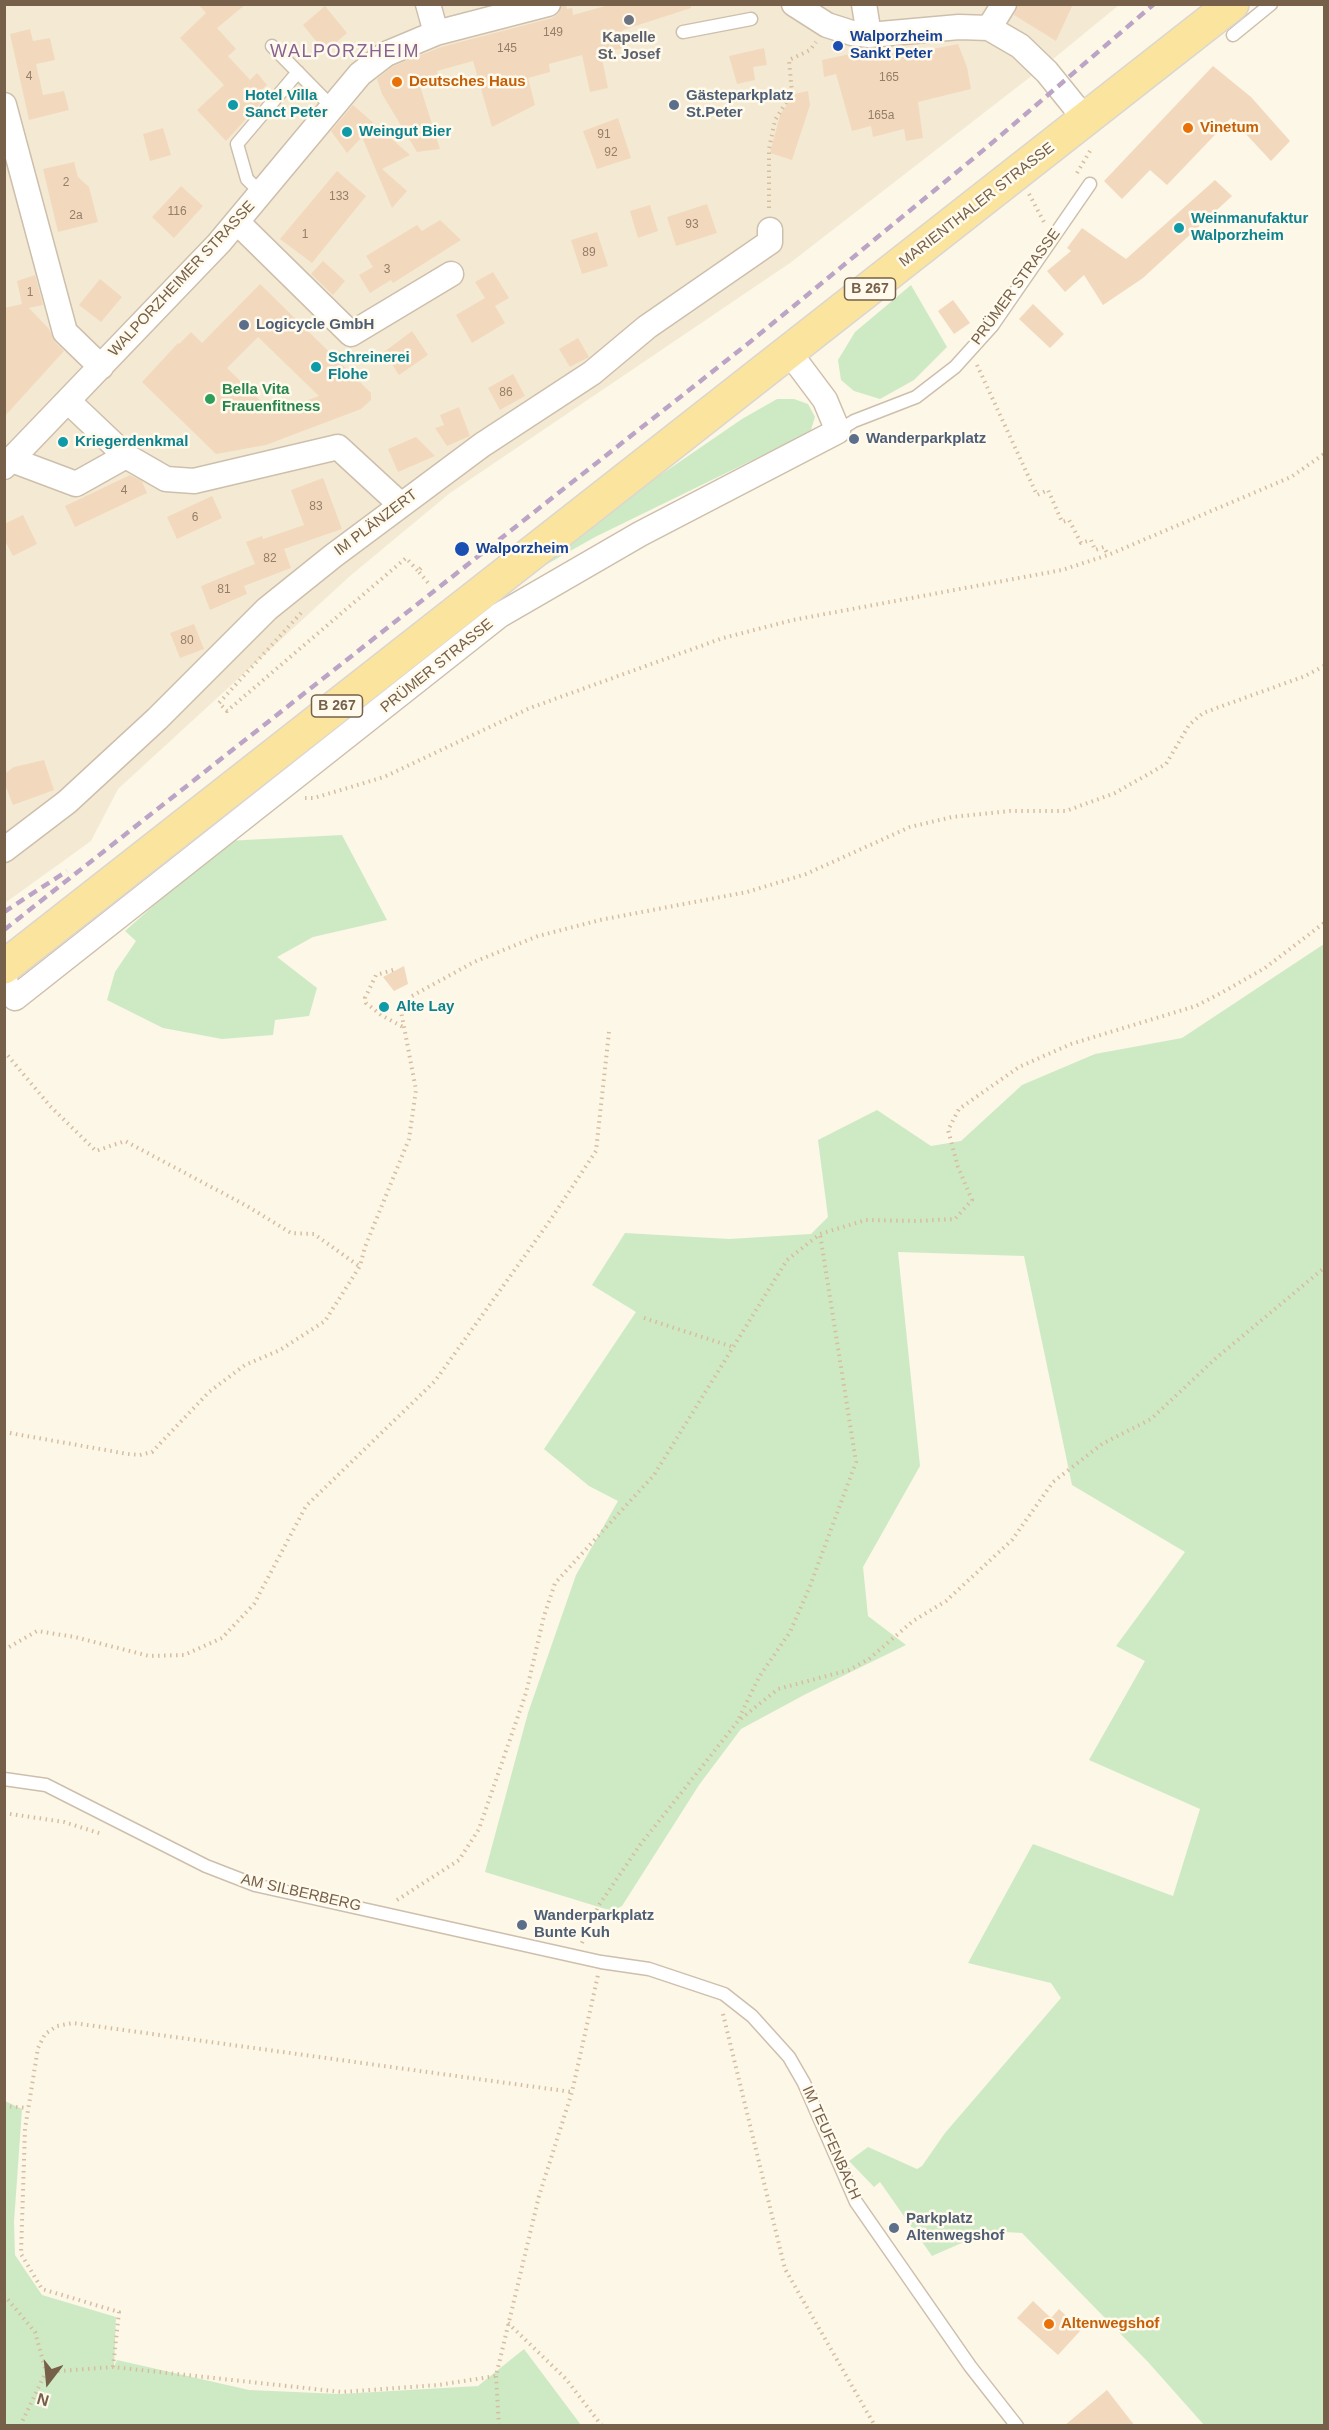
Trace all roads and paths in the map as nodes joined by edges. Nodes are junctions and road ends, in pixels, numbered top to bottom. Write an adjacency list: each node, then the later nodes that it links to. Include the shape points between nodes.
1 (428, 4): 12 (street)
2 (548, 4): 12 (street, WALPORZHEIMER STRASSE)
3 (794, 4): 9 (street)
4 (864, 4): 13 (street)
5 (1004, 4): 10 (street)
6 (1271, 4): 8 (lane)
7 (751, 19): 11 (lane)
8 (1232, 20): 18 (main road, MARIENTHALER STRASSE / B 267)
9 (828, 25): 13 (street); 24 (path, via 810,50 789,60 792,93 775,120 769,149)
10 (989, 28): 13 (street); 18 (street, via 1020,46)
11 (683, 32)
12 (436, 33): 17 (street, WALPORZHEIMER STRASSE, via 386,54 360,74)
13 (869, 35)
14 (272, 46): 15 (lane)
15 (297, 72): 17 (lane); 21 (lane, via 237,144 247,179)
16 (4, 105): 28 (street, via 64,332)
17 (332, 107): 21 (street, WALPORZHEIMER STRASSE)
18 (1085, 119): 27 (main road, MARIENTHALER STRASSE / B 267)
19 (1090, 184): 26 (lane, PRÜMER STRASSE, via 992,326)
20 (1035, 189): 23 (path, via 1028,194)
21 (261, 193): 22 (street, WALPORZHEIMER STRASSE)
22 (237, 222): 25 (street, via 351,334); 28 (street, WALPORZHEIMER STRASSE)
23 (1046, 226)
24 (770, 230): 34 (street, IM PLÄNZERT, via 770,242 647,327 592,373 482,445)
25 (451, 274)
26 (970, 350): 30 (lane, PRÜMER STRASSE, via 916,397); 35 (path, via 1037,495 1048,490 1062,522 1069,520 1081,543 1091,540 1095,550 1104,547)
27 (789, 352): 30 (street, via 825,400); 43 (main road, MARIENTHALER STRASSE / B 267, via 665,448)
28 (101, 367): 29 (street, WALPORZHEIMER STRASSE)
29 (68, 401): 32 (street); 33 (street, WALPORZHEIMER STRASSE)
30 (838, 431): 39 (street, PRÜMER STRASSE, via 640,534 500,615)
31 (1324, 454): 35 (path, via 1291,477)
32 (126, 456): 33 (street, via 76,484); 34 (street, via 166,479 194,481 338,447)
33 (8, 464)
34 (401, 505): 40 (street, IM PLÄNZERT, via 267,609 67,802)
35 (1108, 555): 39 (path, via 1062,570 793,620 723,638 530,708 384,777 314,798)
36 (430, 585): 37 (path, via 406,558 227,711 219,703)
37 (304, 609)
38 (1324, 666): 44 (path, via 1203,713 1189,725 1166,764 1115,794 1066,811 998,812 910,827 806,874 747,892 538,936 474,962 410,997 401,1011)
39 (269, 799): 43 (street, PRÜMER STRASSE)
40 (4, 850)
41 (1324, 923): 47 (path, via 1265,968 1196,1006 1071,1044 1019,1067 959,1109 948,1130 972,1200 955,1219 866,1220)
42 (393, 970): 44 (path, via 375,975 365,998 381,1015)
43 (8, 983)
44 (404, 1027): 48 (path, via 416,1090 414,1117)
45 (609, 1032): 53 (path, via 596,1151 435,1381 306,1506 254,1604 222,1638 184,1655 149,1656 37,1631)
46 (4, 1051): 48 (path, via 50,1106 96,1151 125,1141 291,1233 314,1234)
47 (820, 1234): 51 (path, via 788,1260); 54 (path, via 855,1461 790,1632 759,1677)
48 (360, 1266): 52 (path, via 325,1321 280,1350 245,1365 209,1392 152,1452 128,1454)
49 (1324, 1268): 54 (path, via 1215,1359 1151,1419 1102,1444 1053,1482 1012,1540 946,1601 913,1622 869,1659 849,1670 778,1689)
50 (644, 1318): 51 (path)
51 (733, 1347): 58 (path, via 654,1475 555,1583 526,1694 479,1828 459,1860 398,1899)
52 (4, 1432)
53 (4, 1650)
54 (738, 1721): 59 (path, via 640,1845 599,1905)
55 (4, 1779): 58 (lane, AM SILBERBERG, via 46,1785 206,1866 255,1885)
56 (4, 1813): 57 (path, via 55,1820)
57 (112, 1836)
58 (391, 1913): 59 (lane, AM SILBERBERG)
59 (578, 1957): 60 (lane, IM TEUFENBACH)
60 (602, 1962): 61 (lane, IM TEUFENBACH, via 649,1969); 62 (path)
61 (724, 1994): 73 (path, via 722,2018 785,2269); 74 (lane, IM TEUFENBACH, via 752,2016 789,2057 856,2202 970,2366)
62 (572, 2092): 64 (path, via 73,2023 57,2026 45,2034 38,2048); 66 (path, via 539,2196)
63 (4, 2106): 64 (path)
64 (28, 2108): 67 (path, via 21,2254 42,2289 119,2312)
65 (4, 2295): 68 (path, via 35,2332)
66 (508, 2323): 69 (path); 72 (path, via 566,2379)
67 (113, 2367): 68 (path); 69 (path, via 342,2392)
68 (46, 2372): 70 (path)
69 (496, 2376): 71 (path)
70 (20, 2426)
71 (499, 2426)
72 (602, 2426)
73 (875, 2426)
74 (1017, 2426)

